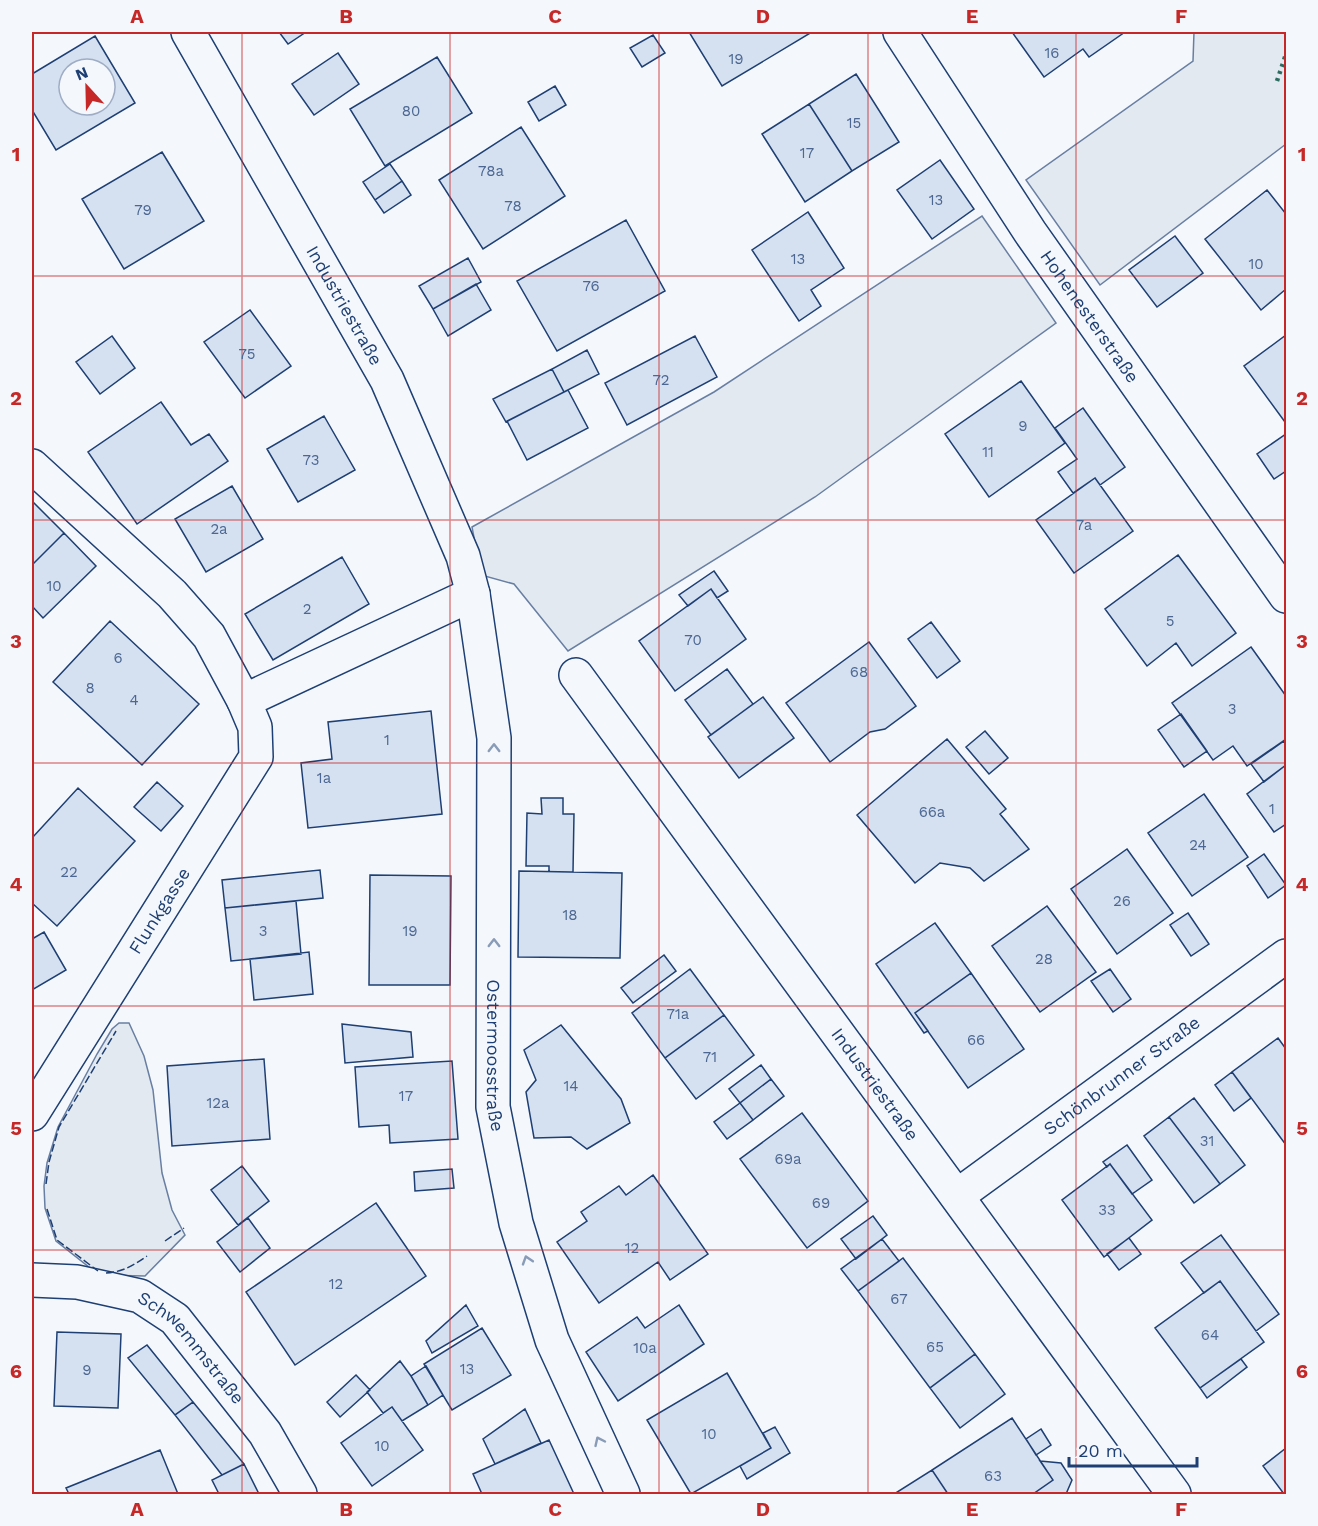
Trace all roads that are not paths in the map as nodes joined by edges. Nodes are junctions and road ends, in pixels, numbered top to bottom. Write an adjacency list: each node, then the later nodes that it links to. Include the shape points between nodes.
1 (188, 32): 4 (street, Industriestraße, via 387,380 463,556)
2 (900, 32): 5 (street, Hohenesterstraße, via 1030,232)
3 (32, 466): 7 (street, Flunkgasse, via 172,594 209,636)
4 (473, 594): 7 (street); 13 (street, Ostermoosstraße, one-way to 4, via 552,1340 516,1223 494,1107 494,738)
5 (1287, 596)
6 (576, 675): 10 (street, Industriestraße)
7 (244, 701): 9 (street, Flunkgasse, via 255,727 256,757)
8 (1287, 956): 10 (street, Schönbrunner Straße)
9 (32, 1114)
10 (957, 1196): 14 (street, Industriestraße)
11 (32, 1280): 12 (street, Schwemmstraße, via 77,1282 140,1296 175,1319 266,1432)
12 (300, 1494)
13 (624, 1494)
14 (1174, 1494)

